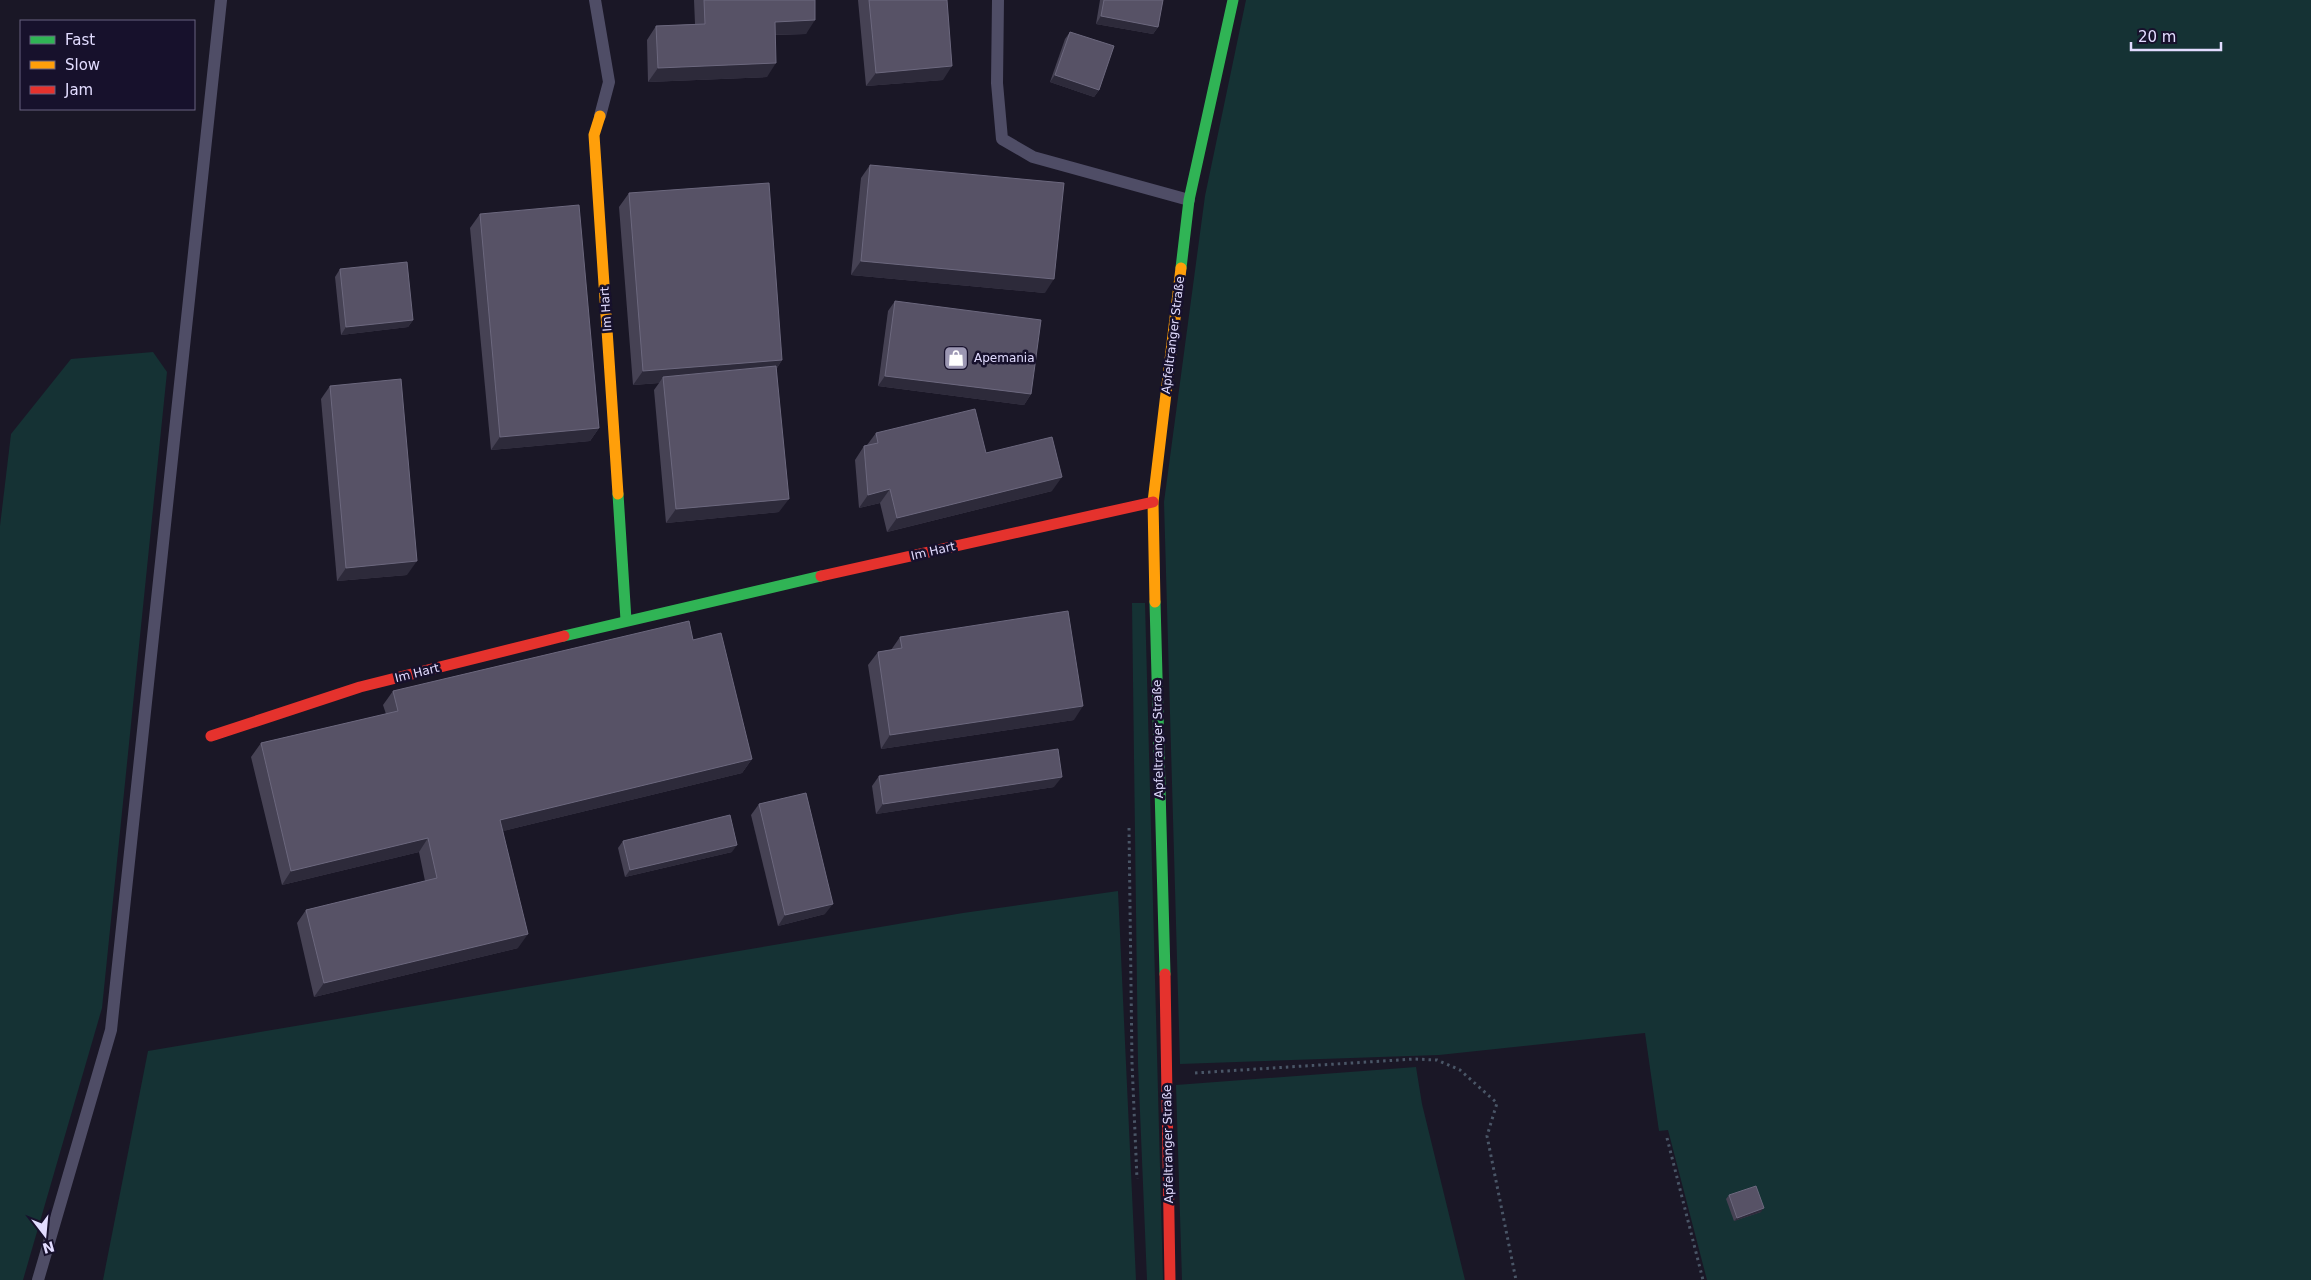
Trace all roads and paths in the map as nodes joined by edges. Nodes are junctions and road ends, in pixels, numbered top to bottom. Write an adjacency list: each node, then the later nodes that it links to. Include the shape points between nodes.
1 (221, 0): 12 (lane, via 111,1030)
2 (595, 0): 5 (lane, Im Hart, via 609,82)
3 (998, 0): 6 (lane, via 997,83 1002,140 1033,157)
4 (1232, 0): 6 (street, Apfeltranger Straße)
5 (600, 116): 8 (street, Im Hart, via 594,135)
6 (1189, 200): 7 (street, Apfeltranger Straße)
7 (1153, 502): 8 (street, Im Hart); 10 (street, Apfeltranger Straße)
8 (626, 620): 9 (street, Im Hart, via 360,687)
9 (211, 736)
10 (1167, 1074): 13 (street, Apfeltranger Straße); 14 (path, via 1414,1059 1437,1060 1460,1070 1497,1103 1488,1136)
11 (1667, 1138): 15 (path)
12 (38, 1280)
13 (1170, 1280)
14 (1516, 1280)
15 (1703, 1280)

